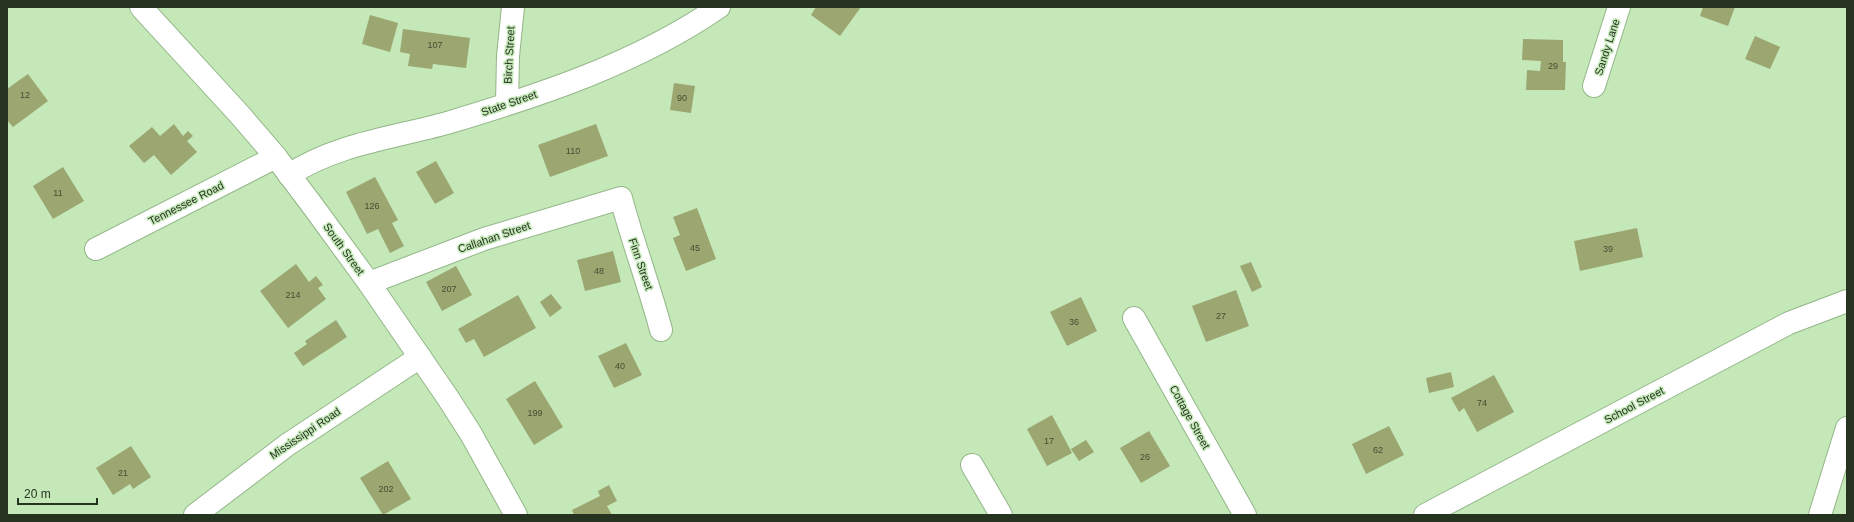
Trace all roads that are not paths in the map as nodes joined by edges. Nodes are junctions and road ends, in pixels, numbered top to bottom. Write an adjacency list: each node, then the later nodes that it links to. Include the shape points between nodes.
1 (141, 7): 7 (street, South Street)
2 (513, 7): 6 (street, Birch Street)
3 (719, 7): 6 (street, State Street, via 691,26 621,62)
4 (1619, 7): 5 (street, Sandy Lane)
5 (1594, 86)
6 (507, 104): 8 (street, State Street, via 446,123 348,148 318,158)
7 (276, 157): 8 (street, South Street); 10 (street, Tennessee Road)
8 (289, 175): 11 (street, South Street)
9 (621, 198): 11 (street, Callahan Street, via 484,239); 14 (street, Finn Street)
10 (96, 248)
11 (369, 283): 15 (street, South Street)
12 (1847, 301): 22 (street, School Street, via 1789,324)
13 (1134, 318): 21 (street, Cottage Street)
14 (661, 330)
15 (420, 357): 18 (street, Mississippi Road, via 287,445); 19 (street, South Street, via 471,434)
16 (1847, 428): 23 (street)
17 (972, 465): 20 (street)
18 (194, 515)
19 (516, 515)
20 (1001, 515)
21 (1245, 515)
22 (1425, 515)
23 (1820, 515)

